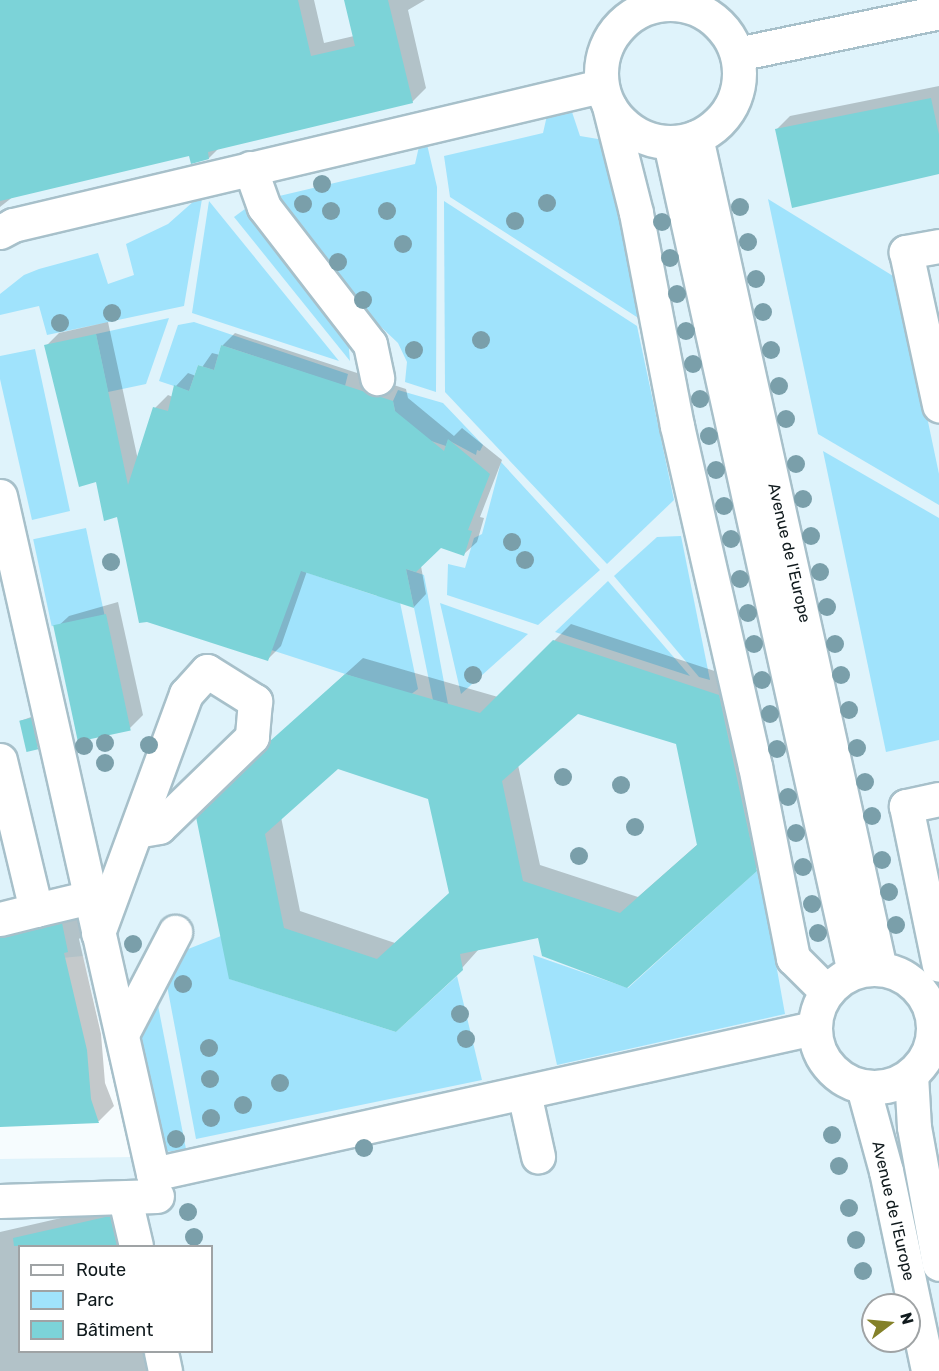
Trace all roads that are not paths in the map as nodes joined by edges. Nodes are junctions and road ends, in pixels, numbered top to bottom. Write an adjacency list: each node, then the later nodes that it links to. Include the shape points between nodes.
1 (652, 3): 3 (lane, via 695,8 714,19); 4 (lane, via 628,17 608,40 601,64)
2 (939, 12): 3 (lane)
3 (737, 54): 5 (lane, via 740,74 732,103 714,127)
4 (605, 96): 5 (lane, via 634,133); 6 (lane); 23 (lane, via 636,213 677,426 755,766 793,958)
5 (683, 140): 22 (lane, Avenue de l'Europe)
6 (250, 168): 7 (lane, via 14,225); 9 (lane, via 264,207 370,344)
7 (0, 232)
8 (939, 246): 10 (lane, via 906,252)
9 (377, 378)
10 (939, 405)
11 (0, 496): 12 (lane)
12 (4, 533): 16 (lane)
13 (0, 764): 17 (lane)
14 (939, 799): 21 (lane, via 906,806)
15 (137, 831): 15 (lane, via 186,694 207,671 255,701 252,737 159,827); 20 (lane)
16 (90, 897): 17 (lane); 20 (lane)
17 (36, 910): 18 (lane)
18 (0, 919)
19 (175, 932): 26 (lane)
20 (98, 933): 26 (lane)
21 (939, 965)
22 (867, 970): 23 (lane); 24 (lane, via 908,979)
23 (826, 992): 25 (lane)
24 (935, 1000): 27 (lane, via 932,1044)
25 (814, 1028): 28 (lane, via 818,1049 830,1068 845,1081); 29 (lane)
26 (123, 1032): 29 (lane, via 153,1174)
27 (911, 1075): 28 (lane, via 893,1085); 36 (lane, Avenue de l'Europe, via 914,1127)
28 (863, 1087): 31 (lane, Avenue de l'Europe)
29 (524, 1093): 30 (lane)
30 (538, 1156)
31 (886, 1171): 37 (lane, via 874,1205); 38 (lane, Avenue de l'Europe)
32 (157, 1196): 33 (lane)
33 (125, 1199): 34 (lane); 35 (lane)
34 (0, 1201)
35 (136, 1245)
36 (939, 1264)
37 (890, 1293)
38 (909, 1293)
39 (161, 1353): 40 (lane)
40 (165, 1371)

